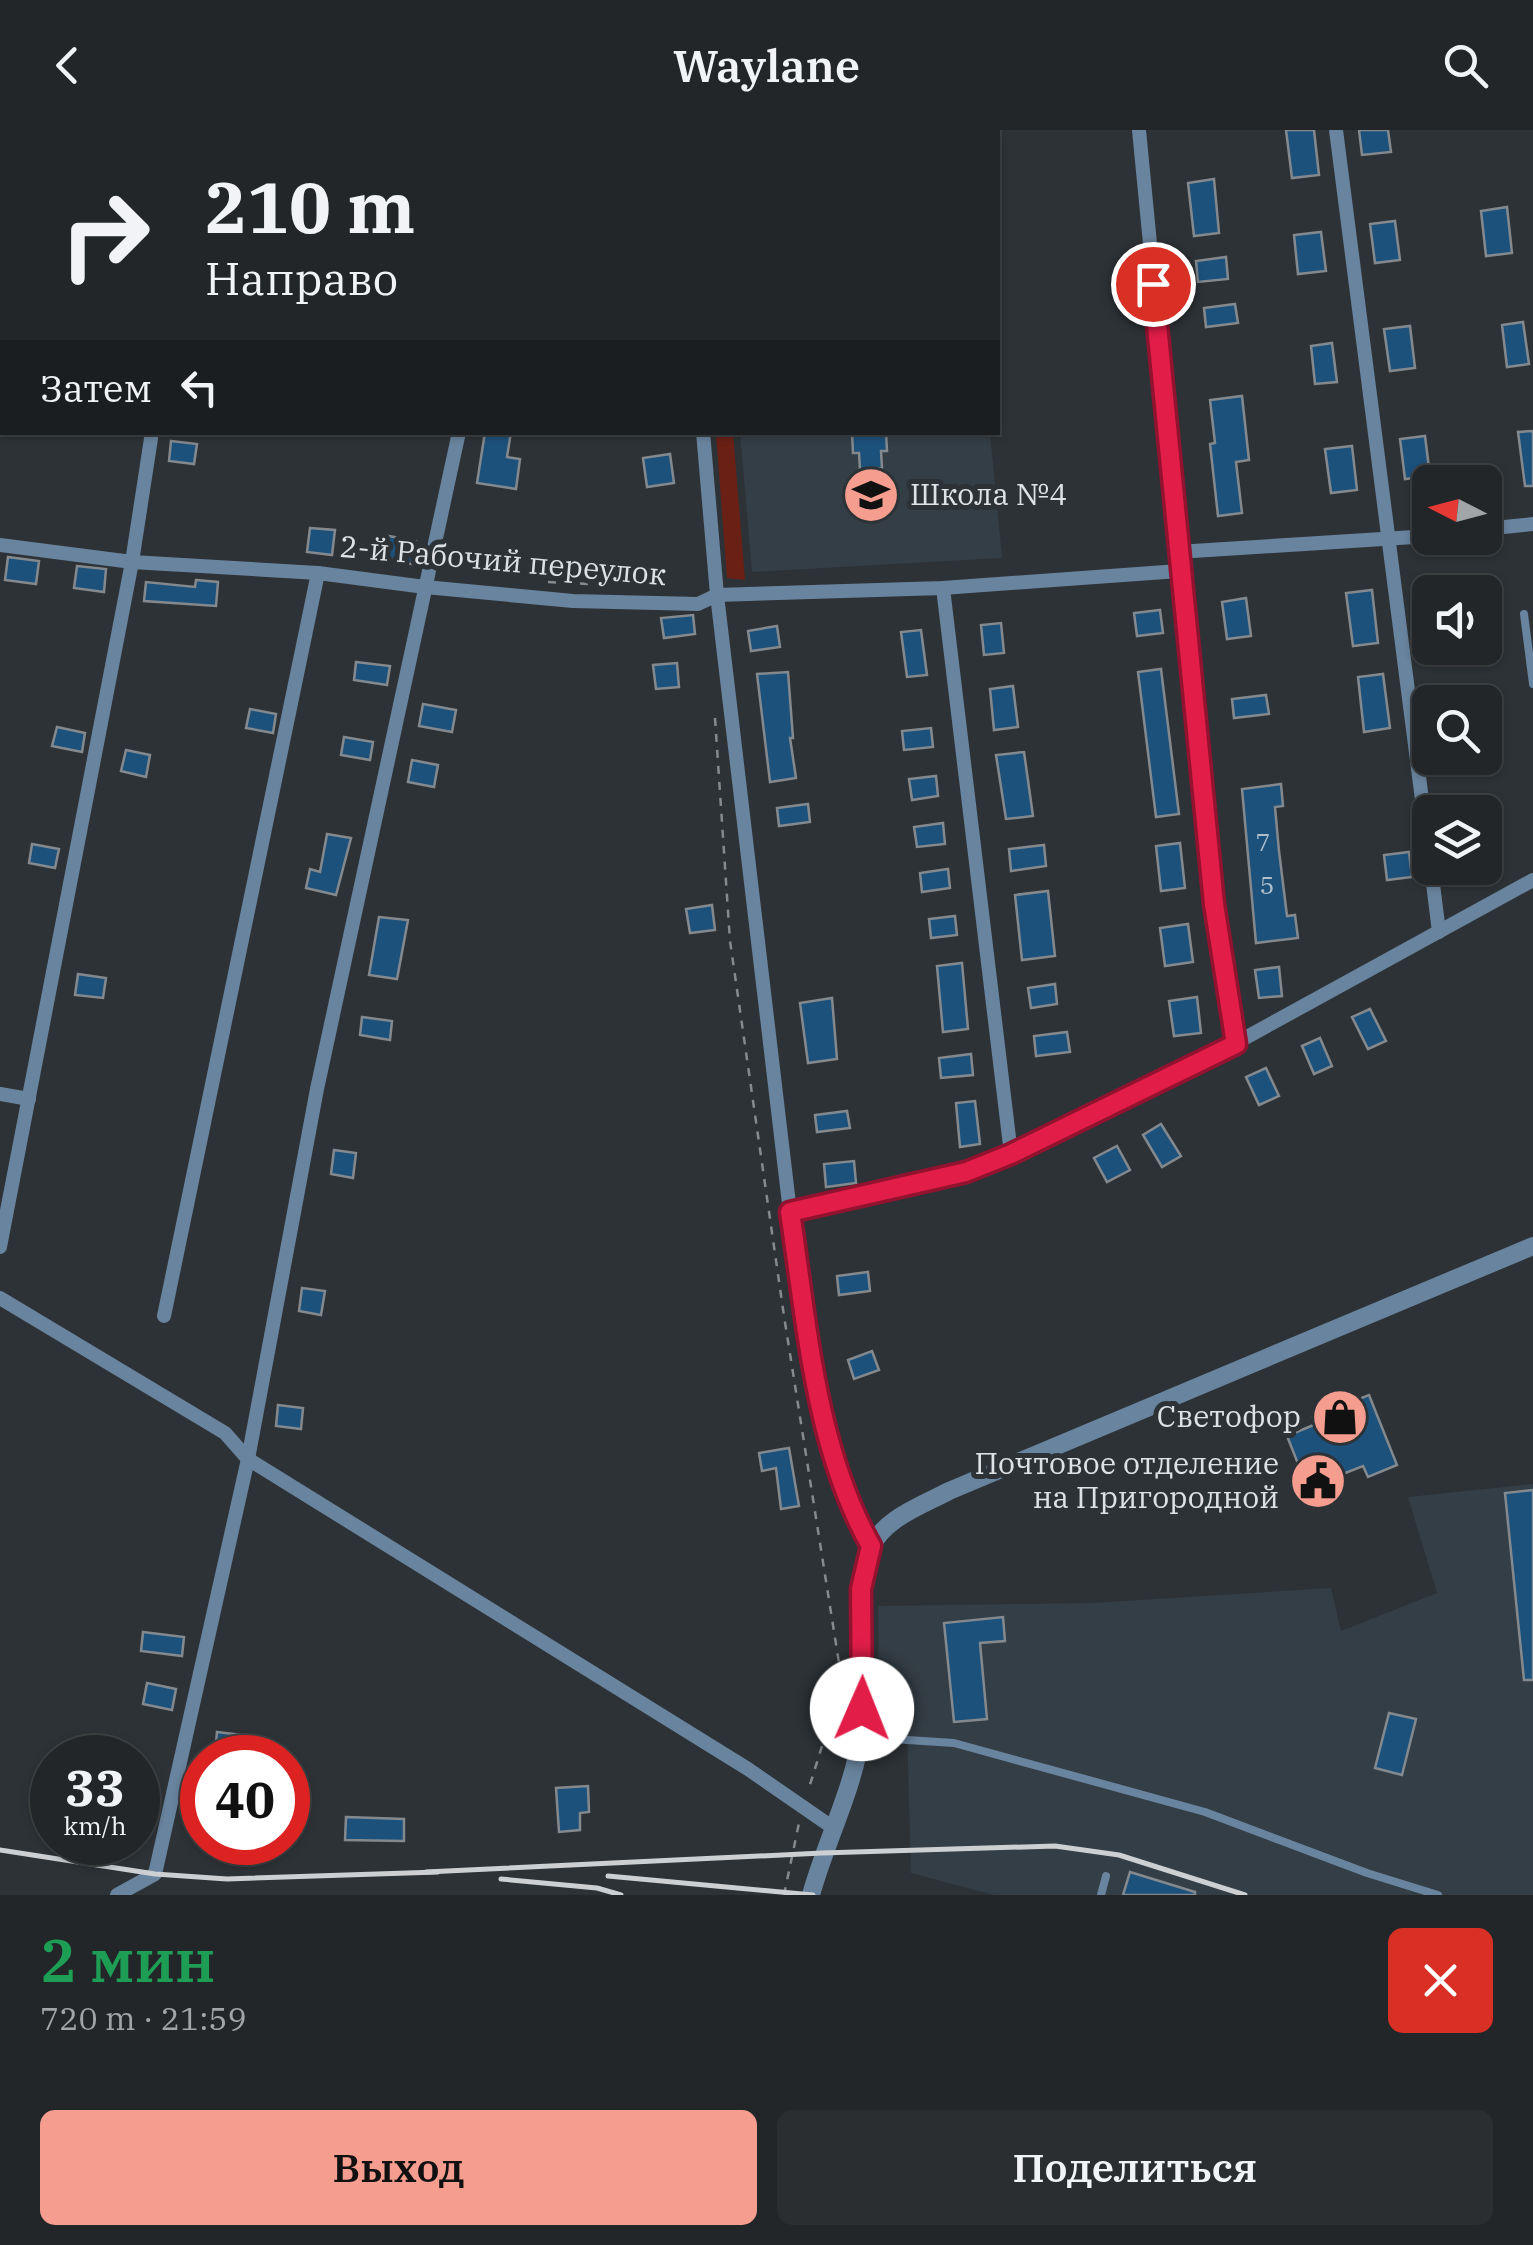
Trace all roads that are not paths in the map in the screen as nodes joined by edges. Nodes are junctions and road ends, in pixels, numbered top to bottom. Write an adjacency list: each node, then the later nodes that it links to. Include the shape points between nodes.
1 (1139, 130): 11 (street)
2 (1336, 130): 9 (street)
3 (152, 435): 12 (street)
4 (458, 435): 15 (street)
5 (703, 435): 17 (street)
6 (1533, 524): 7 (street)
7 (1502, 528)
8 (1412, 538): 9 (street)
9 (1387, 541): 11 (street); 20 (street)
10 (0, 545): 12 (street, 2-й Рабочий переулок)
11 (1178, 552): 13 (street)
12 (132, 562): 14 (street, 2-й Рабочий переулок); 26 (street)
13 (1179, 570): 16 (street, 2-й Рабочий переулок); 24 (street, via 1214,904)
14 (318, 574): 15 (street, 2-й Рабочий переулок); 32 (street)
15 (425, 588): 17 (street, 2-й Рабочий переулок, via 698,604); 33 (street, via 318,1089)
16 (943, 588): 17 (street, 2-й Рабочий переулок); 27 (street)
17 (717, 594): 28 (street)
18 (1524, 614): 19 (lane)
19 (1533, 684)
20 (1421, 795)
21 (1533, 880): 23 (street)
22 (1433, 885): 23 (street)
23 (1439, 932): 24 (street)
24 (1236, 1044): 27 (street)
25 (0, 1094): 26 (street)
26 (29, 1099): 30 (street)
27 (1011, 1154): 28 (street, via 966,1172)
28 (790, 1212): 34 (street, via 818,1392 849,1507)
29 (1533, 1246): 34 (street, via 949,1490 888,1524)
30 (0, 1247)
31 (0, 1298): 33 (street, via 225,1433)
32 (164, 1316)
33 (248, 1459): 36 (street); 38 (street, via 155,1874)
34 (871, 1546): 35 (street, via 861,1589)
35 (861, 1737): 36 (street); 41 (lane, via 954,1744 1205,1812)
36 (832, 1827): 39 (street)
37 (1106, 1876): 40 (lane)
38 (117, 1895)
39 (810, 1895)
40 (1101, 1895)
41 (1438, 1895)

